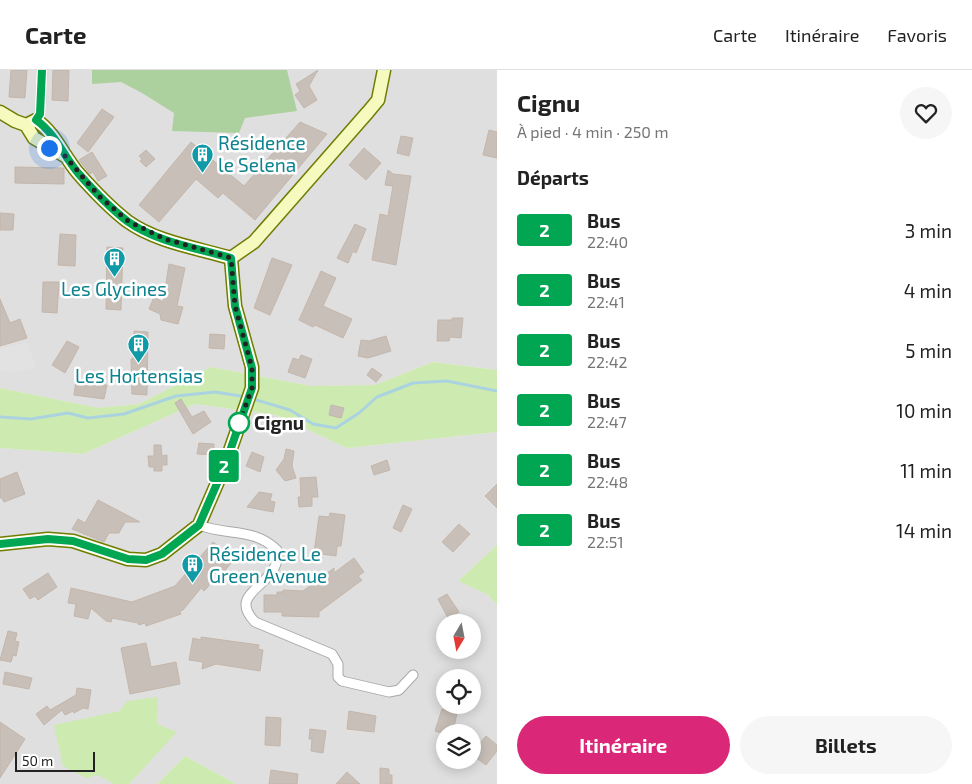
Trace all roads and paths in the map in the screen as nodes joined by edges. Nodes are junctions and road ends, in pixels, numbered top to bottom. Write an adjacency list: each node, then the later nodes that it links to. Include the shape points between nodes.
1 (42, 70): 4 (street, via 40,114)
2 (384, 70): 5 (main road, via 378,100 254,242)
3 (0, 112): 4 (main road, via 14,121)
4 (31, 122): 5 (main road, via 46,126 65,156 99,196 128,221 165,239)
5 (231, 258): 6 (main road, via 235,306 252,368 252,388 225,465)
6 (199, 525): 7 (main road, via 162,554 146,560 128,559 73,541 48,539); 8 (street, via 211,530 248,534 266,540 277,550 277,565 273,572 249,594 245,605 247,614 255,622 332,654 342,681 389,692 399,690)
7 (0, 544)
8 (413, 675)

